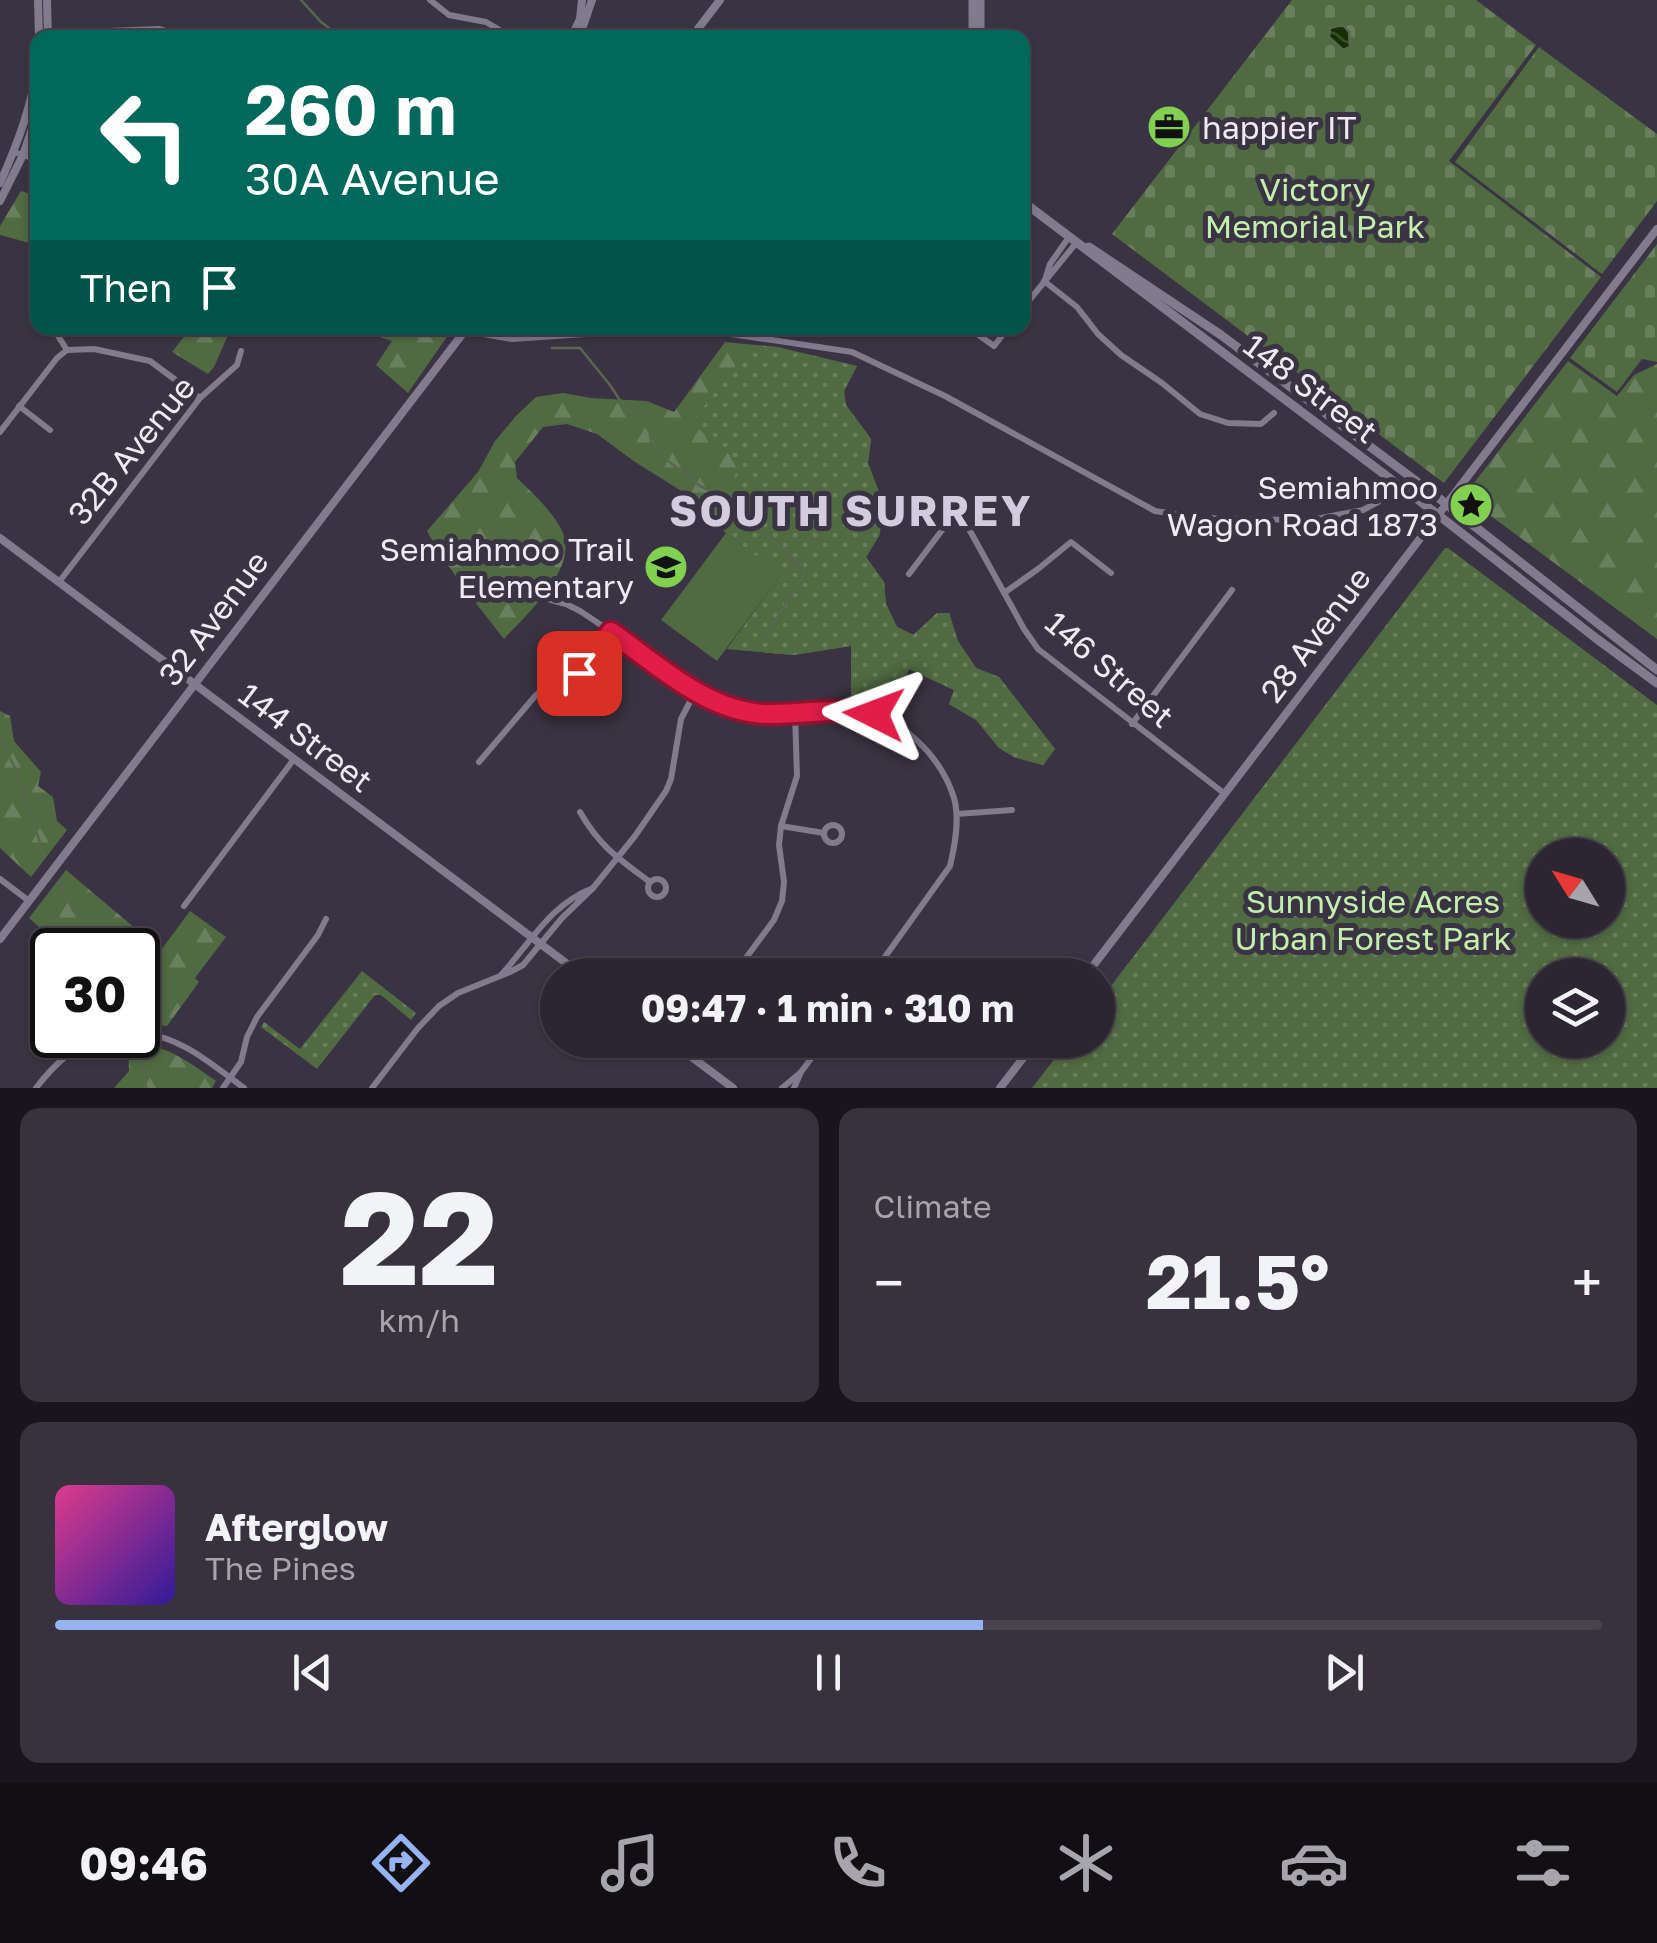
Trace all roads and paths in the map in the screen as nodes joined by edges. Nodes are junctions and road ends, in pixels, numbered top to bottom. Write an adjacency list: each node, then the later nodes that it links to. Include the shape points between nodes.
1 (38, 0): 8 (street)
2 (47, 0): 9 (street)
3 (430, 0): 12 (street, via 449,14)
4 (582, 0): 13 (street)
5 (592, 0): 14 (street)
6 (720, 0): 15 (street)
7 (977, 0): 16 (main road)
8 (38, 30)
9 (48, 30)
10 (133, 30): 11 (street)
11 (161, 30)
12 (500, 30)
13 (575, 30)
14 (583, 30)
15 (697, 30)
16 (977, 30)
17 (30, 104): 19 (street)
18 (30, 128): 19 (street)
19 (18, 153): 20 (street); 21 (street); 22 (street)
20 (30, 157)
21 (0, 183)
22 (0, 201)
23 (1030, 207): 25 (main road, 148 Street)
24 (1657, 229): 43 (street, 28 Avenue)
25 (1073, 240): 26 (street); 43 (main road, 148 Street, via 1221,335); 44 (main road, 148 Street)
26 (1044, 281): 27 (street); 39 (street, via 1120,355 1200,414 1261,424)
27 (1030, 299)
28 (57, 335): 35 (street)
29 (462, 335): 55 (street, 32 Avenue)
30 (489, 335): 31 (street)
31 (575, 335)
32 (738, 335): 42 (street, via 852,352 1155,511 1294,520)
33 (978, 335): 34 (street, via 994,346)
34 (1003, 335)
35 (67, 350): 37 (street, via 150,361); 38 (street)
36 (242, 350): 37 (street, 32B Avenue, via 237,365)
37 (200, 398): 48 (street, 32B Avenue)
38 (20, 406): 40 (street); 41 (street)
39 (1274, 414)
40 (50, 430)
41 (0, 432)
42 (1378, 502)
43 (1445, 504): 44 (street, 28 Avenue); 53 (main road, 148 Street)
44 (1437, 514): 54 (main road, 148 Street); 61 (street, 28 Avenue)
45 (0, 538): 48 (street, 144 Street)
46 (1111, 573): 50 (street, via 1071,542)
47 (909, 574): 50 (street, 146 Street, via 958,509)
48 (59, 582): 55 (street, 144 Street)
49 (1232, 590): 58 (street)
50 (1004, 594): 58 (street, 146 Street, via 1038,649)
51 (544, 598): 52 (street)
52 (611, 632): 56 (street); 60 (street, via 579,673 536,695)
53 (1657, 670)
54 (1657, 683)
55 (194, 684): 59 (street, 144 Street); 71 (street, 32 Avenue)
56 (695, 692): 57 (street, via 762,714); 67 (street, via 681,719 666,791)
57 (795, 713): 64 (street, via 854,710 894,722 942,772); 65 (street, via 797,776)
58 (1132, 724): 61 (street, 146 Street)
59 (294, 759): 72 (street); 77 (street, 144 Street)
60 (479, 762)
61 (1225, 794): 81 (street, 28 Avenue)
62 (1012, 810): 64 (street)
63 (580, 812): 67 (street)
64 (956, 814): 80 (street, via 950,866)
65 (781, 826): 66 (street); 79 (street, via 780,909)
66 (824, 833)
67 (618, 858): 69 (street); 70 (street)
68 (0, 879): 71 (street)
69 (650, 882)
70 (593, 888): 73 (street); 74 (street)
71 (29, 901): 76 (street, 32 Avenue)
72 (184, 906)
73 (558, 907): 74 (street); 77 (street)
74 (566, 914): 77 (street)
75 (326, 918): 88 (street, via 257,1017)
76 (0, 939)
77 (537, 941): 78 (street, 144 Street); 92 (street, via 522,965 458,993 430,1014)
78 (560, 958)
79 (745, 958)
80 (884, 958)
81 (1099, 958)
82 (160, 1036): 88 (street)
83 (62, 1058): 89 (street)
84 (693, 1058): 93 (street)
85 (812, 1058): 87 (street)
86 (1023, 1058): 96 (street)
87 (801, 1072): 94 (street); 95 (street)
88 (231, 1078): 90 (street); 91 (street)
89 (36, 1088)
90 (223, 1088)
91 (244, 1088)
92 (372, 1088)
93 (733, 1088)
94 (782, 1088)
95 (794, 1088)
96 (1000, 1088)

